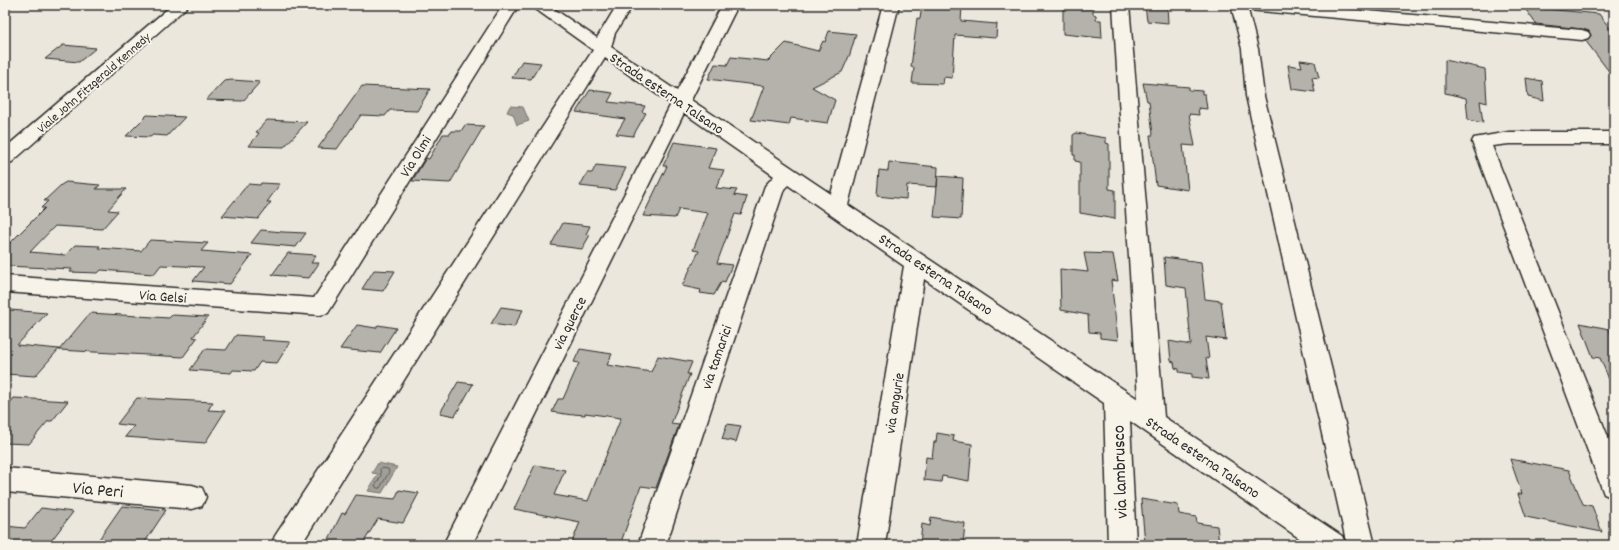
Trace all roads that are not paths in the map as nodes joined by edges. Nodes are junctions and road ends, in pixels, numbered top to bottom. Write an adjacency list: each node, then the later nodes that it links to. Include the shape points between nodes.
1 (180, 5): 14 (street, Viale John Fitzgerald Kennedy)
2 (511, 5): 19 (street, Via Olmi)
3 (538, 5): 11 (street, Strada esterna Talsano)
4 (625, 5): 11 (street, via 607,33)
5 (730, 5): 12 (street, via querce)
6 (891, 5): 16 (street)
7 (1121, 5): 21 (street)
8 (1238, 5): 31 (street, via 1250,49 1255,96)
9 (1247, 5): 10 (street)
10 (1582, 35)
11 (602, 49): 12 (street, Strada esterna Talsano); 25 (street)
12 (681, 102): 15 (street, Strada esterna Talsano); 26 (street, via querce)
13 (1614, 138): 23 (street, via 1508,138 1481,142)
14 (5, 158)
15 (788, 174): 16 (street, Strada esterna Talsano); 27 (street, via tamarici, via 775,186)
16 (837, 207): 17 (street, Strada esterna Talsano)
17 (916, 261): 20 (street, Strada esterna Talsano); 28 (street, via angurie)
18 (5, 284): 19 (street, Via Gelsi)
19 (320, 307)
20 (1116, 398): 21 (street, Strada esterna Talsano); 29 (street, via lambrusco)
21 (1152, 422): 30 (street, Strada esterna Talsano)
22 (5, 480): 24 (street, Via Peri)
23 (1614, 486)
24 (192, 497)
25 (285, 545)
26 (457, 545)
27 (652, 545)
28 (871, 545)
29 (1122, 545)
30 (1332, 545)
31 (1361, 545)

